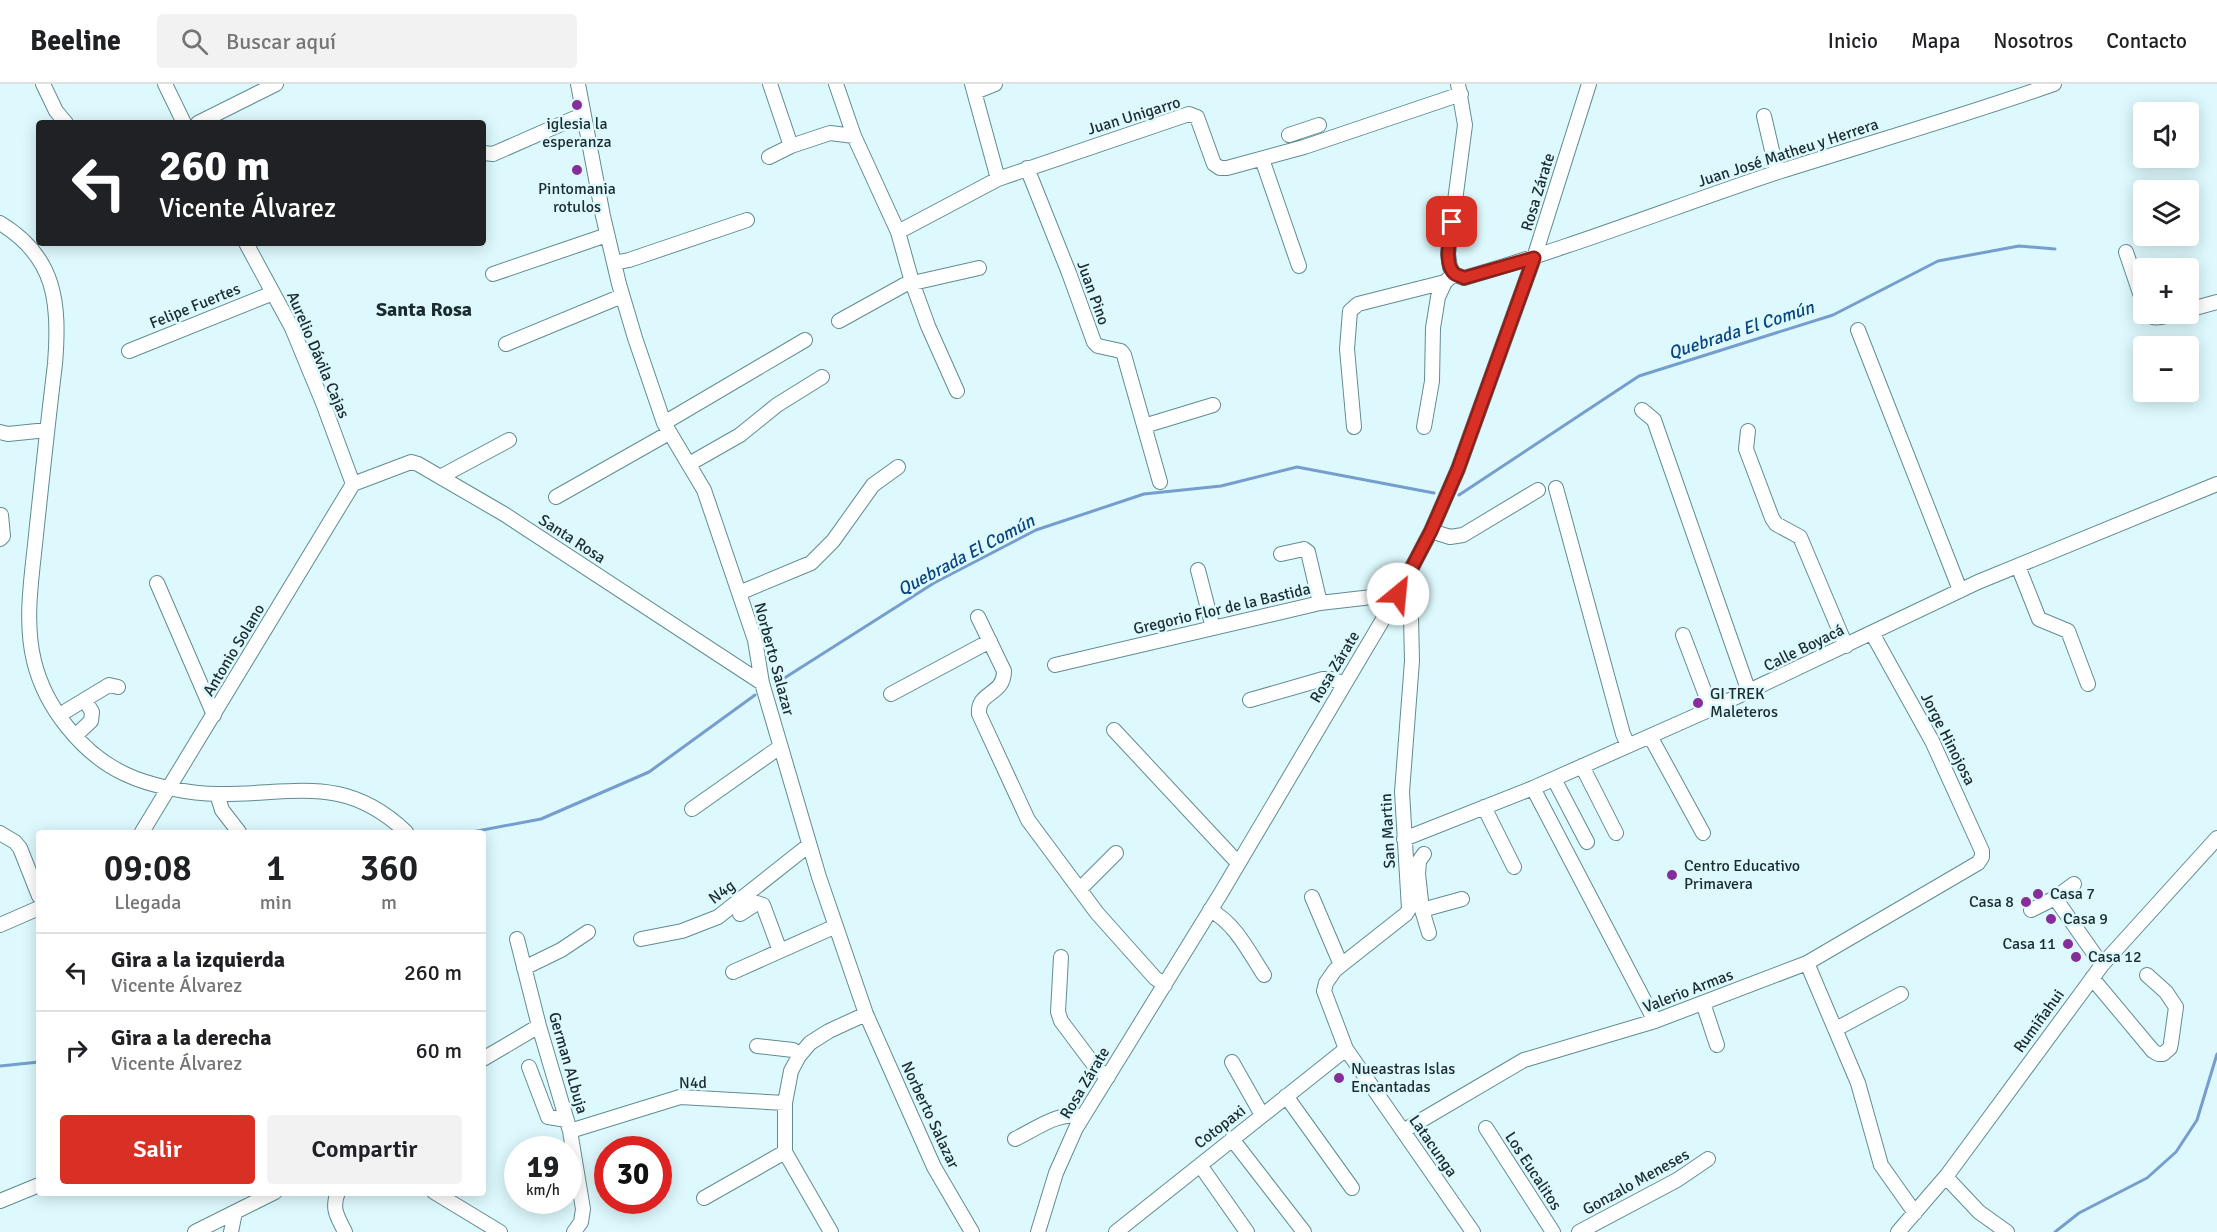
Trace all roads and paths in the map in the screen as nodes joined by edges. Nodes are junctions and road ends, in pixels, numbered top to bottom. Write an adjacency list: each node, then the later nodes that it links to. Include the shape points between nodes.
1 (44, 84): 14 (street)
2 (165, 84): 15 (street)
3 (276, 84): 16 (street)
4 (578, 84): 12 (street, Norberto Salazar)
5 (770, 84): 19 (street)
6 (836, 84): 18 (street)
7 (995, 84): 10 (street)
8 (1589, 84): 33 (street, Rosa Zárate)
9 (2054, 84): 25 (street, Juan José Matheu y Herrera)
10 (973, 88): 26 (street)
11 (1460, 89): 20 (street, Juan Unigarro); 39 (street, via 1465,126 1448,254)
12 (583, 116): 21 (street, via 493,154); 30 (street, Norberto Salazar)
13 (1764, 116): 25 (street)
14 (64, 120)
15 (183, 120)
16 (204, 120)
17 (1319, 125): 20 (street, via 1294,134)
18 (854, 136): 19 (street, via 830,133); 29 (street)
19 (791, 146): 22 (street)
20 (1304, 147): 23 (street, Juan Unigarro)
21 (486, 153)
22 (769, 157)
23 (1262, 159): 24 (street, Juan Unigarro, via 1220,168 1214,164 1197,117 1189,114); 35 (street)
24 (1027, 168): 26 (street, Juan Unigarro); 54 (street, Juan Pino, via 1094,342 1121,351 1124,356)
25 (1778, 172): 33 (street, Juan José Matheu y Herrera)
26 (998, 178): 29 (street, Juan Unigarro)
27 (747, 219): 34 (street)
28 (0, 223): 58 (street, via 29,244 53,292 57,334)
29 (898, 232): 40 (street)
30 (607, 235): 34 (street, Norberto Salazar); 38 (street)
31 (248, 246): 41 (street, Aurelio Dávila Cajas)
32 (2126, 252): 37 (street)
33 (1534, 258): 39 (street, Juan José Matheu y Herrera); 72 (street, Rosa Zárate, via 1458,469)
34 (614, 263): 42 (street, Norberto Salazar)
35 (1299, 266)
36 (979, 268): 40 (street)
37 (2133, 273)
38 (493, 274)
39 (1454, 278): 55 (street, Juan José Matheu y Herrera, via 1358,304 1350,311 1347,349); 56 (street, via 1438,297 1432,381)
40 (912, 282): 45 (street); 51 (street)
41 (273, 293): 49 (street, Felipe Fuertes); 66 (street, Aurelio Dávila Cajas, via 292,328)
42 (622, 296): 48 (street); 57 (street, Norberto Salazar)
43 (2217, 302): 44 (street)
44 (2199, 307)
45 (839, 321)
46 (1858, 330): 79 (street)
47 (805, 340): 57 (street)
48 (506, 344)
49 (129, 351)
50 (822, 377): 62 (street, via 777,405 740,435)
51 (957, 391)
52 (1213, 405): 54 (street)
53 (1642, 410): 94 (street, via 1654,420)
54 (1144, 426): 65 (street, Juan Pino)
55 (1354, 427)
56 (1424, 427)
57 (667, 428): 62 (street, Norberto Salazar); 70 (street)
58 (47, 430): 60 (street); 102 (street, via 31,592 31,642 41,682)
59 (1748, 431): 88 (street, via 1746,449 1772,518 1800,537)
60 (0, 432)
61 (509, 440): 64 (street)
62 (689, 464): 80 (street, Norberto Salazar, via 704,490)
63 (898, 466): 80 (street, via 873,485 833,541 811,563)
64 (440, 477): 66 (street, Santa Rosa, via 411,462); 90 (street, Santa Rosa, via 504,514)
65 (1160, 482)
66 (353, 484): 100 (street, Antonio Solano)
67 (2217, 484): 75 (street, Calle Boyacá)
68 (1556, 488): 104 (street)
69 (1538, 490): 72 (street, via 1463,535 1450,537)
70 (556, 496)
71 (1, 515): 73 (street)
72 (1431, 531): 77 (street, Rosa Zárate)
73 (0, 539)
74 (1281, 554): 82 (street, via 1304,549 1308,552)
75 (2018, 566): 79 (street, Calle Boyacá); 92 (street, via 2039,619 2068,631)
76 (1198, 570): 84 (street)
77 (1410, 570): 81 (street, Rosa Zárate); 120 (street, San Martin, via 1412,661 1402,792)
78 (157, 583): 100 (street)
79 (1960, 590): 85 (street, Calle Boyacá)
80 (739, 594): 90 (street, Norberto Salazar, via 755,640)
81 (1398, 594): 82 (street, Gregorio Flor de la Bastida); 91 (street, Rosa Zárate)
82 (1320, 603): 84 (street, Gregorio Flor de la Bastida)
83 (978, 617): 87 (street)
84 (1213, 628): 89 (street, Gregorio Flor de la Bastida)
85 (1872, 633): 88 (street, Calle Boyacá); 126 (street, Jorge Hinojosa, via 1954,786 1982,851)
86 (1683, 635): 98 (street)
87 (990, 641): 95 (street); 131 (street, via 1005,671 1004,679 978,705 979,714 1028,820)
88 (1846, 646): 94 (street, Calle Boyacá)
89 (1055, 665)
90 (762, 683): 105 (street, Norberto Salazar)
91 (1344, 684): 97 (street, via 1323,679); 125 (street, Rosa Zárate)
92 (2088, 684)
93 (118, 687): 96 (street, via 109,685)
94 (1749, 692): 98 (street, Calle Boyacá)
95 (891, 694)
96 (85, 700): 99 (street); 102 (street, via 92,721)
97 (1250, 700)
98 (1711, 709): 103 (street, Calle Boyacá)
99 (66, 711)
100 (214, 715): 108 (street, Antonio Solano)
101 (1114, 730): 125 (street)
102 (75, 736): 108 (street, via 125,774)
103 (1650, 736): 104 (street, Calle Boyacá); 118 (street)
104 (1628, 745): 106 (street, Calle Boyacá)
105 (780, 747): 112 (street); 122 (street, Norberto Salazar)
106 (1582, 766): 107 (street, Calle Boyacá); 117 (street)
107 (1554, 779): 109 (street, Calle Boyacá); 121 (street)
108 (169, 787): 110 (street); 113 (street, Antonio Solano)
109 (1533, 788): 111 (street, Calle Boyacá); 160 (street)
110 (217, 794): 114 (street, via 222,810); 115 (street, via 321,790 363,802)
111 (1484, 807): 120 (street, Calle Boyacá); 127 (street)
112 (692, 809)
113 (143, 830)
114 (238, 830)
115 (404, 830)
116 (0, 833): 130 (street, via 20,848)
117 (1616, 833)
118 (1703, 833)
119 (2217, 838): 150 (street, Rumiñahui)
120 (1404, 839): 128 (street, San Martin)
121 (1587, 842)
122 (809, 845): 141 (street, Norberto Salazar); 145 (street, N4g, via 718,917 682,931)
123 (1116, 853): 131 (street)
124 (1425, 854): 128 (street)
125 (1238, 863): 136 (street, Rosa Zárate)
126 (1978, 863): 148 (street, Valerio Armas)
127 (1514, 867)
128 (1413, 874): 137 (street); 149 (street, San Martin, via 1406,914)
129 (2074, 884): 133 (street)
130 (36, 888)
131 (1080, 889): 156 (street, via 1097,913)
132 (1312, 897): 149 (street)
133 (2055, 898): 138 (street); 150 (street)
134 (1462, 899): 137 (street)
135 (36, 909): 140 (street)
136 (1210, 910): 153 (street, via 1231,925); 156 (street, Rosa Zárate)
137 (1422, 910): 143 (street)
138 (2031, 910)
139 (740, 914): 146 (street, via 757,903 763,905)
140 (0, 925)
141 (836, 926): 146 (street); 159 (street, Norberto Salazar)
142 (588, 932): 151 (street)
143 (1429, 933)
144 (517, 939): 151 (street, German ALbuja)
145 (641, 939)
146 (780, 951): 152 (street)
147 (1061, 957): 170 (street, via 1061,1021 1097,1069)
148 (1807, 963): 158 (street, Valerio Armas); 162 (street)
149 (1341, 965): 165 (street, San Martin, via 1329,977 1324,991)
150 (2102, 965): 155 (street, Rumiñahui)
151 (524, 968): 161 (street, German ALbuja)
152 (733, 972)
153 (1264, 975)
154 (2147, 975): 155 (street, via 2176,1007 2171,1043 2163,1054 2153,1050)
155 (2092, 978): 185 (street, Rumiñahui)
156 (1165, 985): 170 (street, Rosa Zárate)
157 (1901, 994): 162 (street)
158 (1703, 1003): 160 (street, Valerio Armas); 163 (street)
159 (866, 1014): 166 (street, via 829,1031); 201 (street, Norberto Salazar, via 934,1167)
160 (1655, 1021): 179 (street, Valerio Armas, via 1524,1060)
161 (539, 1026): 167 (street); 176 (street, German ALbuja)
162 (1836, 1029): 194 (street, via 1858,1083 1881,1165)
163 (1717, 1045)
164 (757, 1046): 166 (street, via 793,1050)
165 (1346, 1049): 171 (street, Cotopaxi); 179 (street, Latacunga)
166 (799, 1056): 172 (street, via 791,1071)
167 (486, 1057)
168 (1232, 1062): 173 (street)
169 (529, 1067): 174 (street)
170 (1108, 1077): 175 (street, Rosa Zárate)
171 (1286, 1096): 173 (street, Cotopaxi); 187 (street)
172 (785, 1103): 176 (street, N4d, via 680,1097); 182 (street)
173 (1262, 1115): 181 (street, Cotopaxi)
174 (548, 1117): 176 (street); 178 (street)
175 (1083, 1117): 180 (street, via 1062,1116); 202 (street, Rosa Zárate, via 1056,1173)
176 (569, 1126): 199 (street, German ALbuja, via 583,1209)
177 (1486, 1128): 207 (street, Los Eucalitos)
178 (552, 1131)
179 (1403, 1131): 206 (street, Latacunga)
180 (1016, 1139)
181 (1232, 1139): 184 (street, Cotopaxi); 205 (street)
182 (784, 1152): 191 (street); 200 (street)
183 (1708, 1160): 208 (street, Gonzalo Meneses)
184 (1200, 1165): 203 (street, Cotopaxi); 204 (street)
185 (1946, 1177): 194 (street, Rumiñahui); 210 (street, via 1979,1212)
186 (36, 1186): 192 (street)
187 (1352, 1188)
188 (267, 1196): 193 (street)
189 (337, 1196): 197 (street, via 335,1212)
190 (441, 1196): 198 (street)
191 (704, 1198)
192 (0, 1201)
193 (235, 1212): 195 (street); 196 (street)
194 (1915, 1213): 209 (street, Rumiñahui)
195 (195, 1232)
196 (231, 1232)
197 (345, 1232)
198 (500, 1232)
199 (574, 1232)
200 (831, 1232)
201 (972, 1232)
202 (1038, 1232)
203 (1116, 1232)
204 (1247, 1232)
205 (1304, 1232)
206 (1473, 1232)
207 (1553, 1232)
208 (1579, 1232)
209 (1898, 1232)
210 (2007, 1232)

